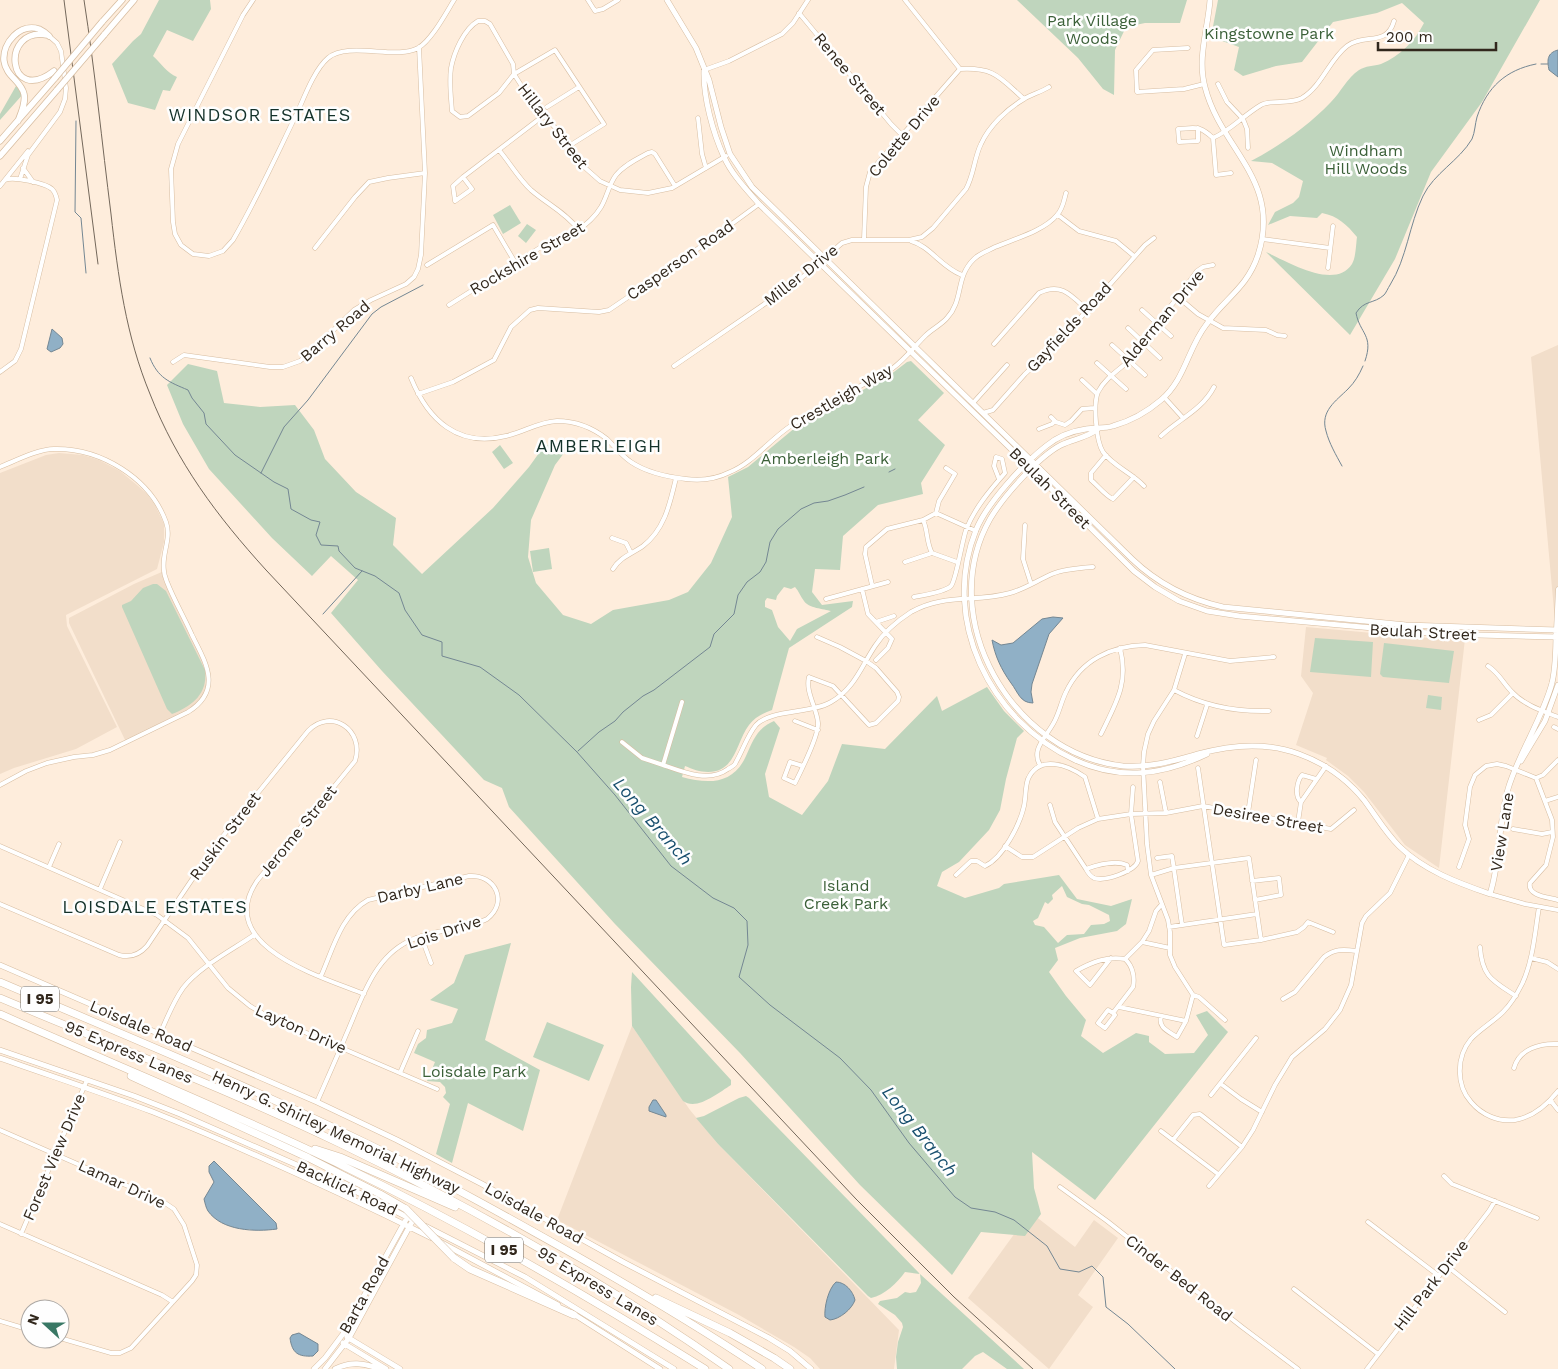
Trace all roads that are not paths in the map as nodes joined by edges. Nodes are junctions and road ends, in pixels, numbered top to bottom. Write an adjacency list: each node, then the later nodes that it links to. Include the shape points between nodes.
1 (122, 0): 19 (main road, bridge)
2 (134, 0): 40 (main road, bridge)
3 (252, 0): 14 (street, via 178,144 172,164 174,230 181,245 196,255 217,254 233,240 326,60 345,52 402,51)
4 (454, 0): 14 (street)
5 (588, 0): 6 (street, via 595,11)
6 (618, 0)
7 (667, 0): 17 (main road, Beulah Street, via 696,48)
8 (808, 0): 11 (street)
9 (905, 0): 16 (street)
10 (1210, 0): 20 (main road, via 1202,54)
11 (799, 13): 17 (street, via 782,34); 32 (street, Renee Street)
12 (1394, 21): 28 (street, via 1392,30 1386,35 1348,45 1301,98 1262,104)
13 (49, 36): 19 (main road, via 33,34 20,38 10,59 15,72 26,80 38,81); 29 (main road, via 38,29 26,29 13,37 6,48 6,67 25,96); 35 (street, via 61,51 66,96 62,109)
14 (420, 47): 44 (street, Barry Road)
15 (1188, 48): 20 (street, via 1153,50 1136,70 1138,92 1184,89)
16 (960, 69): 24 (street, via 978,68 994,73); 32 (street, Colette Drive)
17 (704, 70): 39 (main road, Beulah Street); 41 (main road, Beulah Street, via 708,110)
18 (514, 74): 18 (street, Hillary Street, via 499,93 468,116 460,117 452,111 451,68 458,47 471,25 478,21 490,24 513,64); 22 (street, via 555,50); 26 (street, Hillary Street)
19 (55, 75): 29 (main road)
20 (1204, 84): 31 (main road, via 1211,106)
21 (1218, 84): 28 (street, via 1227,102)
22 (579, 86): 25 (street); 36 (street, via 604,124)
23 (1048, 87): 24 (street, Miller Drive)
24 (1024, 99): 61 (street, Miller Drive, via 1004,114 982,140 970,181 960,198 925,235)
25 (548, 107)
26 (543, 116): 36 (street, Hillary Street); 38 (street)
27 (698, 118): 43 (street)
28 (1243, 119): 31 (street); 37 (street)
29 (18, 121): 34 (main road)
30 (1198, 128): 30 (street, via 1178,129 1179,142 1198,141); 33 (street, via 1203,128)
31 (1225, 131): 33 (street); 60 (main road, via 1258,191)
32 (902, 135): 59 (street, Colette Drive, via 868,177)
33 (1213, 138): 45 (street, via 1216,175)
34 (0, 141)
35 (34, 146): 42 (street); 48 (street)
36 (569, 146): 51 (street, Hillary Street, via 589,172)
37 (1248, 148)
38 (499, 150): 46 (street); 57 (street, via 527,185)
39 (730, 154): 41 (street, Hillary Street); 65 (main road, Beulah Street, via 752,187)
40 (0, 156)
41 (724, 157): 43 (street, Hillary Street); 54 (main road, Beulah Street)
42 (23, 168): 47 (street); 49 (street)
43 (706, 168): 52 (street, Hillary Street)
44 (425, 172): 62 (street, via 369,182); 88 (street, Barry Road, via 420,262 410,281 354,310 310,353 295,363 281,367 184,355)
45 (1232, 173)
46 (463, 177): 46 (street, via 453,186 455,201 472,189)
47 (20, 179): 48 (street); 49 (street)
48 (5, 180): 50 (street)
49 (33, 182): 92 (street, via 50,187 56,202 20,352 15,361)
50 (0, 186)
51 (610, 186): 52 (street, Hillary Street, via 641,193); 52 (street, Rockshire Street, via 623,168 652,152); 57 (street, Rockshire Street, via 596,215)
52 (675, 186)
53 (1066, 193): 55 (street)
54 (759, 204): 66 (main road, Beulah Street); 99 (street, Casperson Road, via 609,310 532,309 511,327 493,360 453,382)
55 (1058, 215): 64 (street, via 1079,231 1116,242); 71 (street, via 1043,227 980,254)
56 (1333, 226): 63 (street)
57 (578, 229): 68 (street, Rockshire Street)
58 (1154, 238): 64 (street, Gayfields Road)
59 (864, 239): 61 (street, Miller Drive); 65 (street, Miller Drive, via 842,243)
60 (1262, 239): 63 (street); 76 (main road, via 1248,276)
61 (909, 240): 71 (street)
62 (315, 248)
63 (1330, 248): 70 (street)
64 (1134, 256): 74 (street, Gayfields Road)
65 (825, 258): 66 (street, Miller Drive); 84 (main road, Beulah Street)
66 (820, 262): 85 (main road, Beulah Street); 91 (street, Miller Drive, via 798,281)
67 (427, 264): 68 (street, via 493,225)
68 (516, 264): 73 (street, Rockshire Street)
69 (1212, 265): 72 (street, Alderman Drive, via 1200,269)
70 (1328, 268)
71 (962, 275): 84 (street, Crestleigh Way, via 953,311)
72 (1178, 297): 76 (street); 77 (street, Alderman Drive)
73 (449, 305)
74 (1087, 310): 82 (street, via 1064,291 1056,288 1044,290); 104 (street, Gayfields Road, via 993,410)
75 (1142, 310): 77 (street)
76 (1209, 321): 80 (street, via 1226,329 1266,330); 101 (main road, via 1180,376)
77 (1157, 324): 79 (street); 81 (street, Alderman Drive)
78 (1128, 328): 81 (street)
79 (1171, 336)
80 (1285, 336)
81 (1144, 343): 86 (street); 87 (street, Alderman Drive)
82 (994, 344)
83 (1112, 345): 87 (street)
84 (915, 347): 85 (street, Crestleigh Way); 102 (main road, Beulah Street)
85 (910, 352): 113 (main road, Beulah Street); 119 (street, Crestleigh Way, via 889,370 790,426 735,470 704,480)
86 (1160, 358)
87 (1129, 361): 93 (street); 94 (street, Alderman Drive)
88 (173, 362)
89 (1097, 363): 94 (street)
90 (1007, 365): 102 (street)
91 (674, 366)
92 (0, 372)
93 (1145, 375)
94 (1112, 376): 98 (street); 100 (street, Alderman Drive)
95 (411, 378): 99 (street, Crestleigh Way)
96 (1082, 380): 100 (street)
97 (1214, 387): 106 (street, via 1198,408)
98 (1126, 390)
99 (418, 394): 119 (street, Crestleigh Way, via 436,419 463,435 495,438 545,422 572,423 599,434 638,466)
100 (1097, 394): 103 (street, Alderman Drive)
101 (1164, 398): 106 (street); 109 (main road, via 1133,419)
102 (973, 403): 104 (main road, Beulah Street)
103 (1094, 408): 107 (street, via 1082,409 1065,425); 109 (street, Alderman Drive)
104 (983, 413): 112 (main road, Beulah Street)
105 (1051, 417): 107 (street)
106 (1183, 418): 110 (street)
107 (1055, 421): 108 (street)
108 (1039, 429)
109 (1098, 429): 111 (street, Alderman Drive, via 1102,451); 112 (main road, via 1084,429 1059,438); 114 (main road, via 1062,444)
110 (1161, 436)
111 (1106, 455): 118 (street); 118 (street, via 1091,473 1091,480 1109,498 1113,499)
112 (1031, 460): 113 (main road); 114 (main road, Beulah Street)
113 (1026, 465): 117 (main road, Beulah Street); 126 (main road, via 994,500)
114 (1036, 465): 117 (main road); 147 (main road, Beulah Street, via 1138,565 1183,594 1223,607)
115 (0, 467): 193 (street, via 53,449 76,451 111,462 147,489 168,529 164,559 167,582 205,661 209,685 205,696 188,712 110,750 47,763)
116 (946, 468): 122 (street, via 955,474 939,501)
117 (1031, 470): 142 (main road, via 996,510 984,531 974,565); 148 (main road, Beulah Street, via 1134,571 1179,601 1222,614)
118 (1134, 477): 121 (street)
119 (676, 478): 129 (street, via 662,524 648,542)
120 (999, 479): 120 (street, via 994,466 996,457 1002,459 1005,468); 125 (street)
121 (1144, 486)
122 (936, 513): 123 (street); 125 (street)
123 (923, 520): 128 (street); 136 (street, via 887,529 866,546)
124 (1025, 525): 135 (street, via 1023,559)
125 (967, 528): 126 (street); 131 (street)
126 (976, 531): 141 (main road, via 965,575)
127 (612, 538): 129 (street, via 626,543)
128 (932, 553): 130 (street); 131 (street)
129 (631, 554): 133 (street)
130 (905, 562)
131 (957, 562): 139 (street, via 952,585)
132 (1092, 567): 135 (street, via 1060,571)
133 (613, 569)
134 (888, 582): 136 (street)
135 (1031, 584): 142 (street, via 1003,595)
136 (872, 585): 137 (street)
137 (862, 589): 143 (street); 146 (street, via 867,609)
138 (1558, 589): 149 (street)
139 (924, 595): 140 (street); 144 (street)
140 (914, 597)
141 (964, 598): 142 (street); 144 (street); 177 (main road, via 970,639 986,678 1011,713)
142 (972, 598): 175 (main road, via 978,638 994,677 1019,711)
143 (826, 599)
144 (928, 605): 150 (street, via 903,617)
145 (894, 616): 146 (street)
146 (876, 622): 150 (street)
147 (1385, 623): 148 (main road); 149 (main road, Beulah Street)
148 (1384, 630): 152 (main road, Beulah Street)
149 (1557, 630): 152 (main road, View Lane)
150 (885, 632): 156 (street, via 892,642); 157 (street)
151 (817, 637): 157 (street)
152 (1557, 637): 166 (main road, View Lane, via 1552,682)
153 (1120, 648): 154 (street, via 1145,645); 174 (street, via 1122,685); 175 (street, via 1096,658 1076,676)
154 (1185, 654): 155 (street, via 1230,661); 160 (street)
155 (1274, 657)
156 (876, 660)
157 (866, 661): 162 (street, via 854,683); 162 (street, via 897,692 898,702 876,723 869,725)
158 (1488, 666): 161 (street, via 1497,672)
159 (1558, 685): 168 (main road, View Lane)
160 (1174, 690): 164 (street); 185 (street, via 1148,734)
161 (1513, 693): 166 (street); 171 (street, via 1491,715)
162 (841, 695): 165 (street); 165 (street, via 829,684 809,677)
163 (682, 702): 182 (street)
164 (1207, 705): 167 (street); 176 (street)
165 (814, 709): 173 (street); 182 (street, via 785,712 757,724 736,764 724,772 698,775)
166 (1542, 710): 168 (street); 188 (main road, View Lane)
167 (1269, 711)
168 (1549, 714): 169 (street); 188 (main road, View Lane)
169 (1558, 717)
170 (795, 720): 173 (street)
171 (1479, 720)
172 (347, 727): 235 (street, Ruskin Street, via 326,721 308,731 214,847); 240 (street, Jerome Street, via 357,742 354,764 251,891 247,909)
173 (818, 730): 184 (street)
174 (1101, 734)
175 (1046, 735): 177 (street); 185 (main road, via 1096,760 1122,766)
176 (1198, 736)
177 (1042, 741): 183 (street, via 1036,753); 189 (main road, via 1093,767)
178 (622, 742): 182 (street, via 642,758)
179 (1212, 751): 185 (main road, via 1160,765); 186 (main road, via 1246,746 1269,747 1299,754); 189 (main road, via 1183,764)
180 (1256, 760): 202 (street)
181 (1558, 760): 190 (street)
182 (663, 765)
183 (1040, 765): 205 (street, via 1053,763 1085,777); 213 (street, via 1028,779 1019,822)
184 (803, 766): 184 (street, via 790,762 784,778 796,783)
185 (1143, 766): 189 (street)
186 (1326, 766): 191 (street); 214 (main road, via 1357,792 1389,836)
187 (1198, 768): 199 (street)
188 (1516, 770): 190 (street); 218 (street, via 1492,764 1475,775 1470,787 1466,825 1469,839); 227 (main road, View Lane, via 1506,800 1497,869)
189 (1144, 773): 204 (street)
190 (1536, 778): 196 (street)
191 (1316, 779): 197 (street); 197 (street, via 1306,775 1300,777 1297,796)
192 (1160, 782): 201 (street)
193 (0, 785)
194 (1133, 787): 203 (street)
195 (1558, 797): 196 (street)
196 (1546, 801): 208 (street)
197 (1301, 802): 206 (street)
198 (1050, 805): 209 (street)
199 (1203, 806): 201 (street, Desiree Street); 202 (street, Desiree Street); 216 (street)
200 (1354, 810): 206 (street, Desiree Street, via 1331,829)
201 (1166, 813): 204 (street, Desiree Street)
202 (1248, 813): 206 (street, Desiree Street)
203 (1131, 814): 204 (street, Desiree Street); 205 (street, Desiree Street); 221 (street, via 1138,861)
204 (1146, 814): 223 (street)
205 (1098, 819): 209 (street, Desiree Street)
206 (1298, 822)
207 (1513, 829): 208 (street, via 1542,834)
208 (1552, 832): 229 (street, via 1546,865 1529,887 1535,894)
209 (1064, 837): 213 (street, Desiree Street, via 1027,858); 220 (street)
210 (120, 842): 225 (street)
211 (59, 844): 217 (street)
212 (0, 846): 217 (street, Layton Drive)
213 (1005, 846): 222 (street, via 990,864 985,866 971,861)
214 (1409, 855): 227 (main road, via 1436,871); 246 (street, via 1390,893 1362,923)
215 (1157, 858): 219 (street, via 1172,856)
216 (1212, 863): 219 (street); 224 (street, via 1249,858); 236 (street)
217 (50, 867): 225 (street, Layton Drive)
218 (1459, 867)
219 (1174, 868): 223 (street); 237 (street)
220 (1086, 870): 221 (street, via 1098,879); 221 (street, via 1123,863)
221 (1128, 871)
222 (956, 875)
223 (1151, 875): 231 (street)
224 (1252, 882): 228 (street); 228 (street, via 1279,878 1282,895)
225 (100, 889): 235 (street, Layton Drive)
226 (497, 892): 241 (street, Lois Drive, via 495,909 487,919); 254 (street, Darby Lane, via 487,880 475,876 368,900 348,916)
227 (1490, 894): 232 (street)
228 (1255, 900): 234 (street)
229 (1558, 900)
230 (0, 904): 235 (street, Ruskin Street, via 123,956 134,956 143,950)
231 (1162, 904): 238 (street); 243 (street)
232 (1539, 907): 233 (street); 248 (street)
233 (1558, 910)
234 (1257, 914): 236 (street); 242 (street)
235 (164, 920): 252 (street, Layton Drive, via 188,938)
236 (1220, 920): 237 (street); 242 (street, via 1224,946)
237 (1182, 925): 238 (street)
238 (1169, 927): 245 (street)
239 (1333, 932): 242 (street, via 1308,922 1300,931)
240 (254, 935): 252 (street); 254 (street, via 277,955)
241 (421, 936): 250 (street); 256 (street, Lois Drive, via 404,944 387,958)
242 (1261, 940)
243 (1142, 942): 245 (street); 249 (street)
244 (1480, 947): 258 (street, via 1482,964 1488,976)
245 (1170, 948): 257 (street, via 1172,962)
246 (1356, 951): 260 (street, via 1342,949 1329,953 1295,992); 286 (street, via 1351,985 1340,1010 1325,1030 1292,1057)
247 (1112, 958): 247 (street, via 1090,962 1076,971 1090,985); 249 (street)
248 (1530, 958): 253 (street); 258 (street)
249 (1125, 959): 261 (street, via 1131,966 1134,983)
250 (431, 963)
251 (0, 965): 268 (main road, Loisdale Road)
252 (210, 965): 268 (street, via 182,990); 271 (street, Layton Drive, via 228,988 250,1006)
253 (1558, 969)
254 (321, 976): 256 (street)
255 (0, 982): 310 (highway, Henry G. Shirley Memorial Highway / I 95, via 366,1143)
256 (364, 994): 271 (street, Lois Drive)
257 (1192, 995): 265 (street, via 1199,997); 266 (street)
258 (1516, 996): 283 (street, via 1466,1046 1460,1065 1462,1086 1477,1108 1501,1120 1527,1117)
259 (0, 998): 306 (highway, 95 Express Lanes, via 242,1099 340,1144)
260 (1283, 999)
261 (1119, 1007): 262 (street); 264 (street)
262 (1113, 1013): 262 (street, via 1108,1010 1098,1023 1105,1028 1115,1015)
263 (0, 1014): 273 (highway, Henry G. Shirley Memorial Highway / I 95)
264 (1161, 1016): 266 (street); 266 (street, via 1160,1026 1177,1037)
265 (1225, 1020)
266 (1186, 1021)
267 (418, 1031): 276 (street)
268 (160, 1034): 284 (main road, Loisdale Road)
269 (1256, 1038): 278 (street)
270 (1558, 1044): 275 (street, via 1531,1048 1520,1056)
271 (341, 1047): 276 (street, Layton Drive); 284 (street, Lois Drive)
272 (0, 1050): 277 (main road, Backlick Road)
273 (96, 1056): 290 (highway, Henry G. Shirley Memorial Highway / I 95); 313 (highway, bridge, via 134,1078 309,1158 406,1208 454,1258 477,1272)
274 (0, 1058): 279 (main road, Backlick Road)
275 (1514, 1068)
276 (400, 1073): 280 (street, Layton Drive)
277 (87, 1080): 279 (street, Forest View Drive); 298 (main road, Backlick Road, via 189,1118)
278 (1220, 1084): 282 (street); 286 (street)
279 (84, 1088): 292 (street, Forest View Drive); 303 (main road, Backlick Road, via 186,1126)
280 (437, 1089)
281 (1558, 1091): 283 (street)
282 (1211, 1095)
283 (1551, 1101): 285 (street)
284 (318, 1102): 334 (main road, Loisdale Road, via 439,1162 775,1341)
285 (1558, 1110)
286 (1262, 1112): 291 (street)
287 (0, 1130): 292 (street, Lamar Drive)
288 (1161, 1131): 289 (street)
289 (1173, 1140): 291 (street, via 1193,1115 1200,1114); 293 (street)
290 (295, 1144): 306 (highway, via 340,1157); 330 (highway, Henry G. Shirley Memorial Highway / I 95, via 479,1236)
291 (1242, 1147): 293 (street)
292 (56, 1154): 305 (street, Forest View Drive); 311 (street, Lamar Drive, via 162,1201 177,1212 197,1268 192,1281)
293 (1218, 1174): 295 (street)
294 (1444, 1176): 297 (street, via 1452,1184)
295 (1209, 1186)
296 (1060, 1187): 335 (street, Cinder Bed Road)
297 (1495, 1201): 299 (street); 307 (street, Hill Park Drive)
298 (408, 1216): 300 (main road, Backlick Road); 303 (main road, Barta Road)
299 (1537, 1218)
300 (413, 1220): 304 (main road, Barta Road); 329 (main road, Backlick Road, via 525,1277)
301 (1368, 1222): 308 (street)
302 (0, 1224): 305 (street)
303 (404, 1224): 304 (main road, Backlick Road); 316 (main road, Barta Road)
304 (410, 1227): 313 (main road, Backlick Road); 317 (main road, Barta Road)
305 (21, 1234): 311 (street)
306 (522, 1239): 331 (highway, 95 Express Lanes)
307 (1447, 1266): 308 (street, Hill Park Drive); 312 (street)
308 (1439, 1276): 321 (street, Hill Park Drive)
309 (1294, 1289): 321 (street)
310 (636, 1290): 332 (highway, Henry G. Shirley Memorial Highway / I 95); 333 (highway, via 730,1333)
311 (173, 1302): 319 (street, via 124,1352 111,1352)
312 (1505, 1312)
313 (574, 1314): 328 (main road, Backlick Road)
314 (0, 1321): 315 (street)
315 (20, 1327)
316 (343, 1334): 317 (main road); 318 (main road, Barta Road)
317 (349, 1338): 320 (main road, Barta Road); 327 (main road)
318 (339, 1340): 320 (main road); 322 (main road, Barta Road)
319 (70, 1341)
320 (345, 1344): 323 (main road, Barta Road); 326 (main road)
321 (1378, 1354): 336 (street, Hill Park Drive)
322 (314, 1368)
323 (326, 1368)
324 (335, 1369): 325 (main road, via 360,1363)
325 (380, 1369)
326 (386, 1369)
327 (400, 1369)
328 (660, 1369)
329 (674, 1369)
330 (705, 1369)
331 (729, 1369)
332 (762, 1369)
333 (790, 1369)
334 (811, 1369)
335 (1298, 1369)
336 (1367, 1369)

